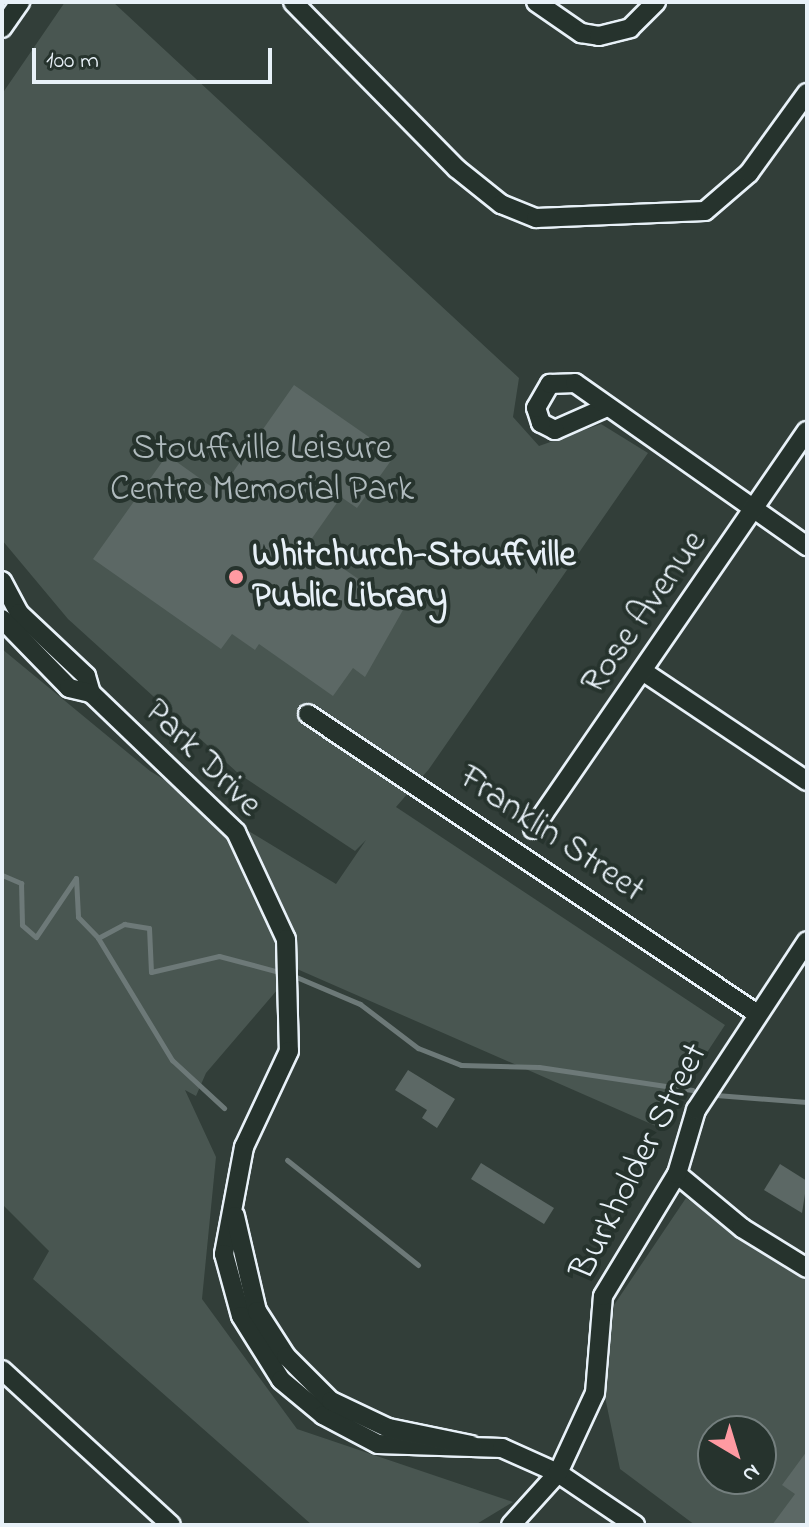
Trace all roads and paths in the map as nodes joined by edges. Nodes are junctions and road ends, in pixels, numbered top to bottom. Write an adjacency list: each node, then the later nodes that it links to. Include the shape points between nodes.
1 (20, 2): 5 (street)
2 (293, 2): 6 (street, via 456,168 501,204 536,218 705,211 749,173)
3 (536, 2): 4 (street, via 581,33 599,36 630,28)
4 (656, 2)
5 (2, 28)
6 (807, 93)
7 (607, 407): 9 (street)
8 (807, 431): 9 (street, Rose Avenue)
9 (755, 510): 10 (street); 13 (street, Rose Avenue)
10 (807, 546)
11 (2, 581): 14 (street, Park Drive, via 19,613 86,676)
12 (2, 619): 14 (street, Park Drive, via 69,688)
13 (644, 672): 16 (street); 17 (street, Rose Avenue)
14 (91, 693): 23 (street, Park Drive, via 236,832 286,939 293,1015 289,1051 231,1195 224,1254 241,1316 281,1380 323,1415 378,1444 502,1448)
15 (308, 714): 19 (street, Franklin Street)
16 (807, 781)
17 (533, 829)
18 (807, 941): 19 (street, Burkholder Street)
19 (756, 1013): 20 (street, Burkholder Street, via 692,1117)
20 (677, 1174): 21 (street, via 742,1228); 23 (street, Burkholder Street, via 603,1296 595,1393)
21 (807, 1268)
22 (2, 1370): 24 (street)
23 (558, 1473): 25 (street); 26 (street, Park Drive)
24 (171, 1525)
25 (511, 1525)
26 (635, 1525)

